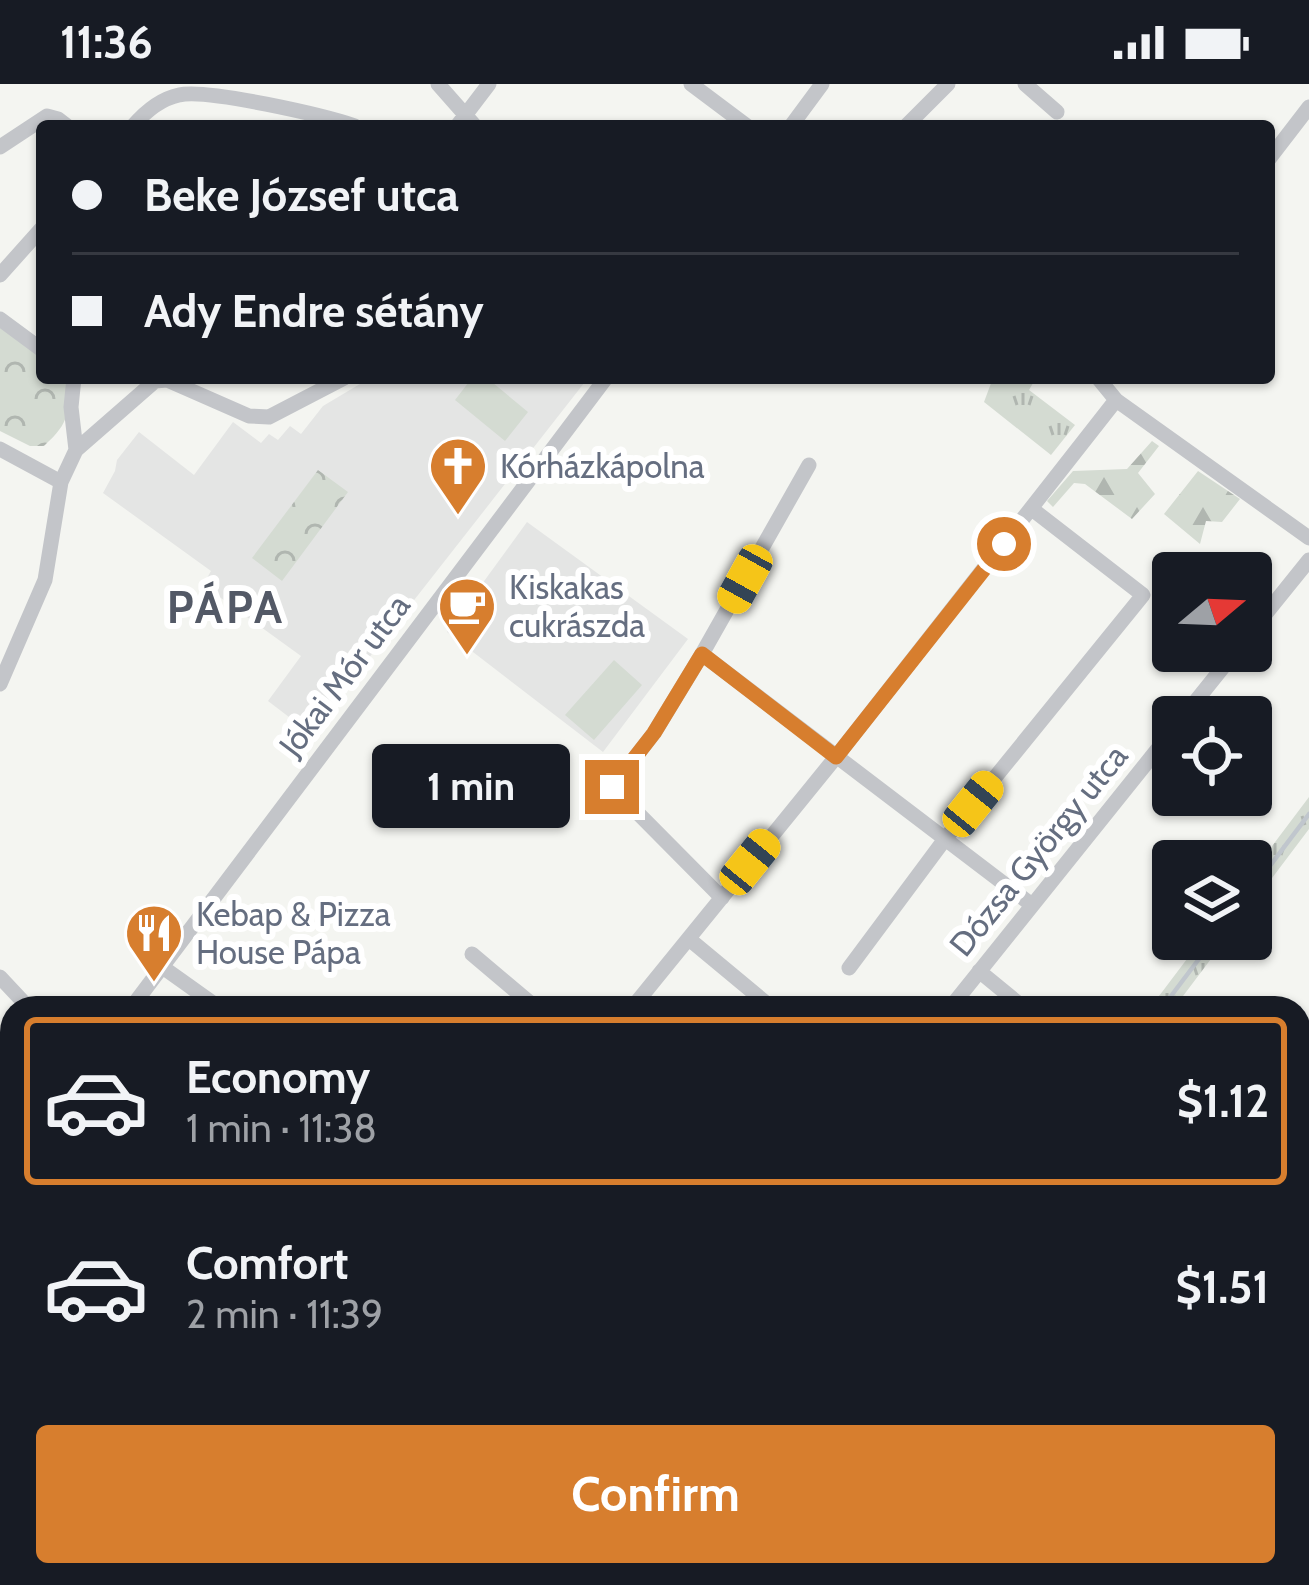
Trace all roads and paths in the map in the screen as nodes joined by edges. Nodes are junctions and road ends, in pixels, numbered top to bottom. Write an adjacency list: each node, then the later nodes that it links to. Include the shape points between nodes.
1 (437, 84): 14 (street)
2 (489, 84): 15 (street)
3 (691, 84): 9 (street)
4 (720, 84): 9 (street)
5 (822, 84): 17 (street)
6 (947, 84): 18 (street)
7 (1025, 84): 11 (street)
8 (177, 89): 12 (street); 13 (street)
9 (711, 100): 16 (street)
10 (1309, 107): 21 (street)
11 (1057, 112)
12 (139, 120)
13 (338, 120)
14 (464, 120)
15 (468, 120)
16 (739, 120)
17 (795, 120)
18 (912, 120)
19 (36, 123): 20 (street)
20 (0, 147)
21 (1275, 151)
22 (36, 235): 23 (street)
23 (0, 275)
24 (0, 319): 25 (street)
25 (36, 346)
26 (73, 384): 34 (street)
27 (152, 384): 34 (street)
28 (176, 384): 29 (street, via 248,416 269,417)
29 (332, 384)
30 (601, 384): 52 (street, Jókai Mór utca)
31 (1103, 384): 32 (street)
32 (1116, 400): 37 (street); 38 (street)
33 (0, 448): 36 (street)
34 (76, 450): 36 (street)
35 (809, 465): 41 (street)
36 (61, 482): 43 (street, via 45,580)
37 (1032, 509): 46 (street); 47 (street, via 1143,595)
38 (1309, 538)
39 (1309, 560): 40 (street)
40 (1272, 606)
41 (702, 654): 46 (street); 48 (street, via 612,787)
42 (1219, 672): 44 (street)
43 (0, 684)
44 (1200, 696)
45 (1152, 756): 49 (street, Dózsa György utca)
46 (836, 757): 47 (street); 48 (street)
47 (944, 839): 49 (street); 53 (street)
48 (722, 898): 50 (street)
49 (1033, 905): 54 (street, Dózsa György utca)
50 (689, 939): 58 (street); 59 (street)
51 (472, 954): 57 (street)
52 (161, 966): 55 (street, Jókai Mór utca); 56 (street)
53 (849, 968)
54 (980, 971): 60 (street, Dózsa György utca); 61 (street)
55 (140, 996)
56 (203, 996)
57 (522, 996)
58 (642, 996)
59 (758, 996)
60 (960, 996)
61 (1010, 996)

